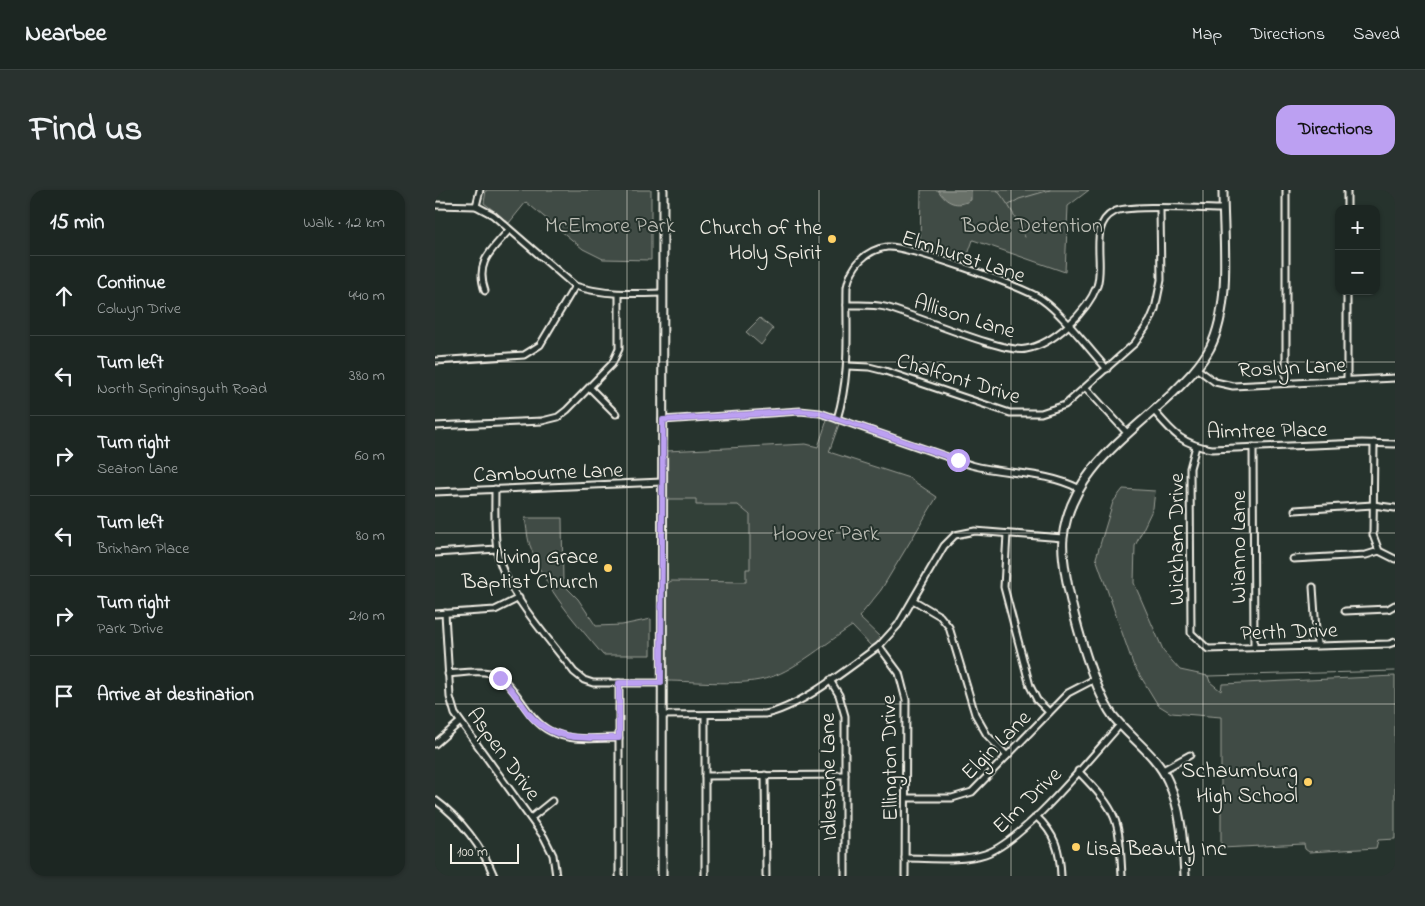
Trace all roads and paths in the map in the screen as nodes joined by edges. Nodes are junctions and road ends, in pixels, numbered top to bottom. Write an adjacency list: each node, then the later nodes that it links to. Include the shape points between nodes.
1 (480, 190): 8 (street)
2 (663, 190): 14 (street)
3 (1223, 190): 10 (street)
4 (1286, 190): 25 (street)
5 (1347, 190): 7 (street)
6 (435, 205): 8 (street)
7 (1347, 205)
8 (476, 206): 11 (street, via 493,215)
9 (1160, 209): 10 (street, Allison Lane); 18 (street, Allison Lane, via 1120,209 1104,220 1100,231 1097,285 1086,306); 21 (street, Chalfont Drive, via 1161,280 1155,309 1143,333)
10 (1223, 209): 22 (street, via 1219,326 1210,349)
11 (509, 230): 12 (street); 13 (street, via 482,265 481,279)
12 (575, 286): 15 (street); 19 (street, via 540,345 524,355)
13 (485, 291)
14 (662, 293): 15 (street); 31 (street)
15 (619, 294): 26 (street, via 619,349 611,364)
16 (1347, 295): 24 (street)
17 (847, 305): 18 (street, Allison Lane, via 887,308 1001,346 1024,350 1045,344); 18 (street, Elmhurst Lane, via 847,287 852,271 861,260 888,247 900,248 1023,288 1043,301); 20 (street)
18 (1067, 324): 21 (street, Elmhurst Lane)
19 (435, 361)
20 (848, 366): 27 (street, Chalfont Drive, via 869,367 1018,414 1054,410); 30 (street, via 845,393)
21 (1107, 368): 27 (street, Chalfont Drive)
22 (1196, 368): 25 (street, Roslyn Lane, via 1215,382 1227,385); 28 (street)
23 (1395, 378): 24 (street, Roslyn Lane)
24 (1347, 380): 25 (street, Roslyn Lane)
25 (1286, 383)
26 (590, 388): 29 (street); 32 (street, via 567,410 551,419)
27 (1086, 388): 33 (street)
28 (1154, 411): 33 (street); 36 (street, Aimtree Place, via 1177,437)
29 (616, 414)
30 (837, 419): 31 (street, via 800,411); 39 (street, via 971,465 1053,477)
31 (663, 420): 38 (street)
32 (435, 426)
33 (1128, 434): 39 (street, via 1096,464)
34 (1373, 443): 35 (street, Aimtree Place); 37 (street, Aimtree Place); 42 (street)
35 (1395, 444)
36 (1196, 446): 37 (street, Aimtree Place, via 1212,450); 59 (street, Wickham Drive, via 1191,468)
37 (1253, 447): 63 (street, Wianno Lane)
38 (662, 482): 40 (street, Cambourne Lane); 68 (street)
39 (1079, 488): 46 (street)
40 (495, 489): 41 (street, Cambourne Lane); 47 (street)
41 (435, 492)
42 (1373, 505): 43 (street); 44 (street); 48 (street, via 1373,535)
43 (1395, 508)
44 (1295, 510)
45 (1007, 534): 46 (street); 54 (street, via 975,531 955,535); 69 (street, via 1003,572 1006,594 1030,686 1037,700)
46 (1063, 538): 66 (street, via 1064,569)
47 (497, 549): 49 (street); 53 (street, via 503,571)
48 (1379, 551): 50 (street, via 1367,555); 51 (street)
49 (435, 553)
50 (1293, 559)
51 (1395, 559)
52 (1313, 587): 61 (street)
53 (519, 598): 57 (street, via 495,610); 67 (street, via 577,676 593,683)
54 (913, 600): 62 (street, via 898,625); 77 (street, via 940,616 949,627 975,714 987,734)
55 (1395, 605): 56 (street, via 1388,609)
56 (1345, 611)
57 (445, 613): 58 (street); 64 (street, Aspen Drive)
58 (435, 614)
59 (1191, 633): 63 (street, Perth Drive, via 1208,649)
60 (1395, 642): 61 (street, Perth Drive)
61 (1317, 645): 63 (street, Perth Drive)
62 (879, 646): 65 (street); 83 (street, Ellington Drive, via 895,666 905,692)
63 (1254, 647)
64 (448, 674): 72 (street, Aspen Drive, via 451,702); 74 (street, via 486,672 497,676 507,684 534,720 554,733 573,738)
65 (830, 680): 71 (street, via 788,707 773,712); 81 (street, Idlestone Lane, via 844,708)
66 (1093, 680): 69 (street, Elgin Lane, via 1075,687); 73 (street, via 1106,707)
67 (619, 683): 68 (street); 74 (street)
68 (661, 683): 70 (street)
69 (1049, 712): 77 (street, Elgin Lane)
70 (661, 714): 71 (street); 92 (street)
71 (705, 714): 82 (street)
72 (460, 722): 75 (street); 87 (street, Aspen Drive)
73 (1120, 725): 78 (street); 79 (street, Elm Drive)
74 (619, 738): 91 (street)
75 (435, 744)
76 (1190, 754): 78 (street)
77 (1007, 756): 83 (street, Elgin Lane, via 978,788 965,795)
78 (1163, 770): 99 (street, via 1182,824)
79 (1078, 771): 86 (street, Elm Drive); 98 (street, via 1101,794 1115,816 1120,837)
80 (765, 775): 81 (street); 82 (street); 94 (street)
81 (845, 775): 95 (street, Idlestone Lane)
82 (705, 776): 93 (street)
83 (906, 798): 88 (street, Ellington Drive)
84 (435, 800): 89 (street, via 455,818 488,860)
85 (552, 801): 87 (street)
86 (1036, 816): 88 (street, Elm Drive, via 1009,841 987,853 959,858); 97 (street, via 1059,848)
87 (531, 818): 90 (street, Aspen Drive, via 553,855)
88 (905, 858): 96 (street, Ellington Drive)
89 (494, 876)
90 (556, 876)
91 (619, 876)
92 (661, 876)
93 (705, 876)
94 (766, 876)
95 (845, 876)
96 (905, 876)
97 (1061, 876)
98 (1122, 876)
99 (1185, 876)

